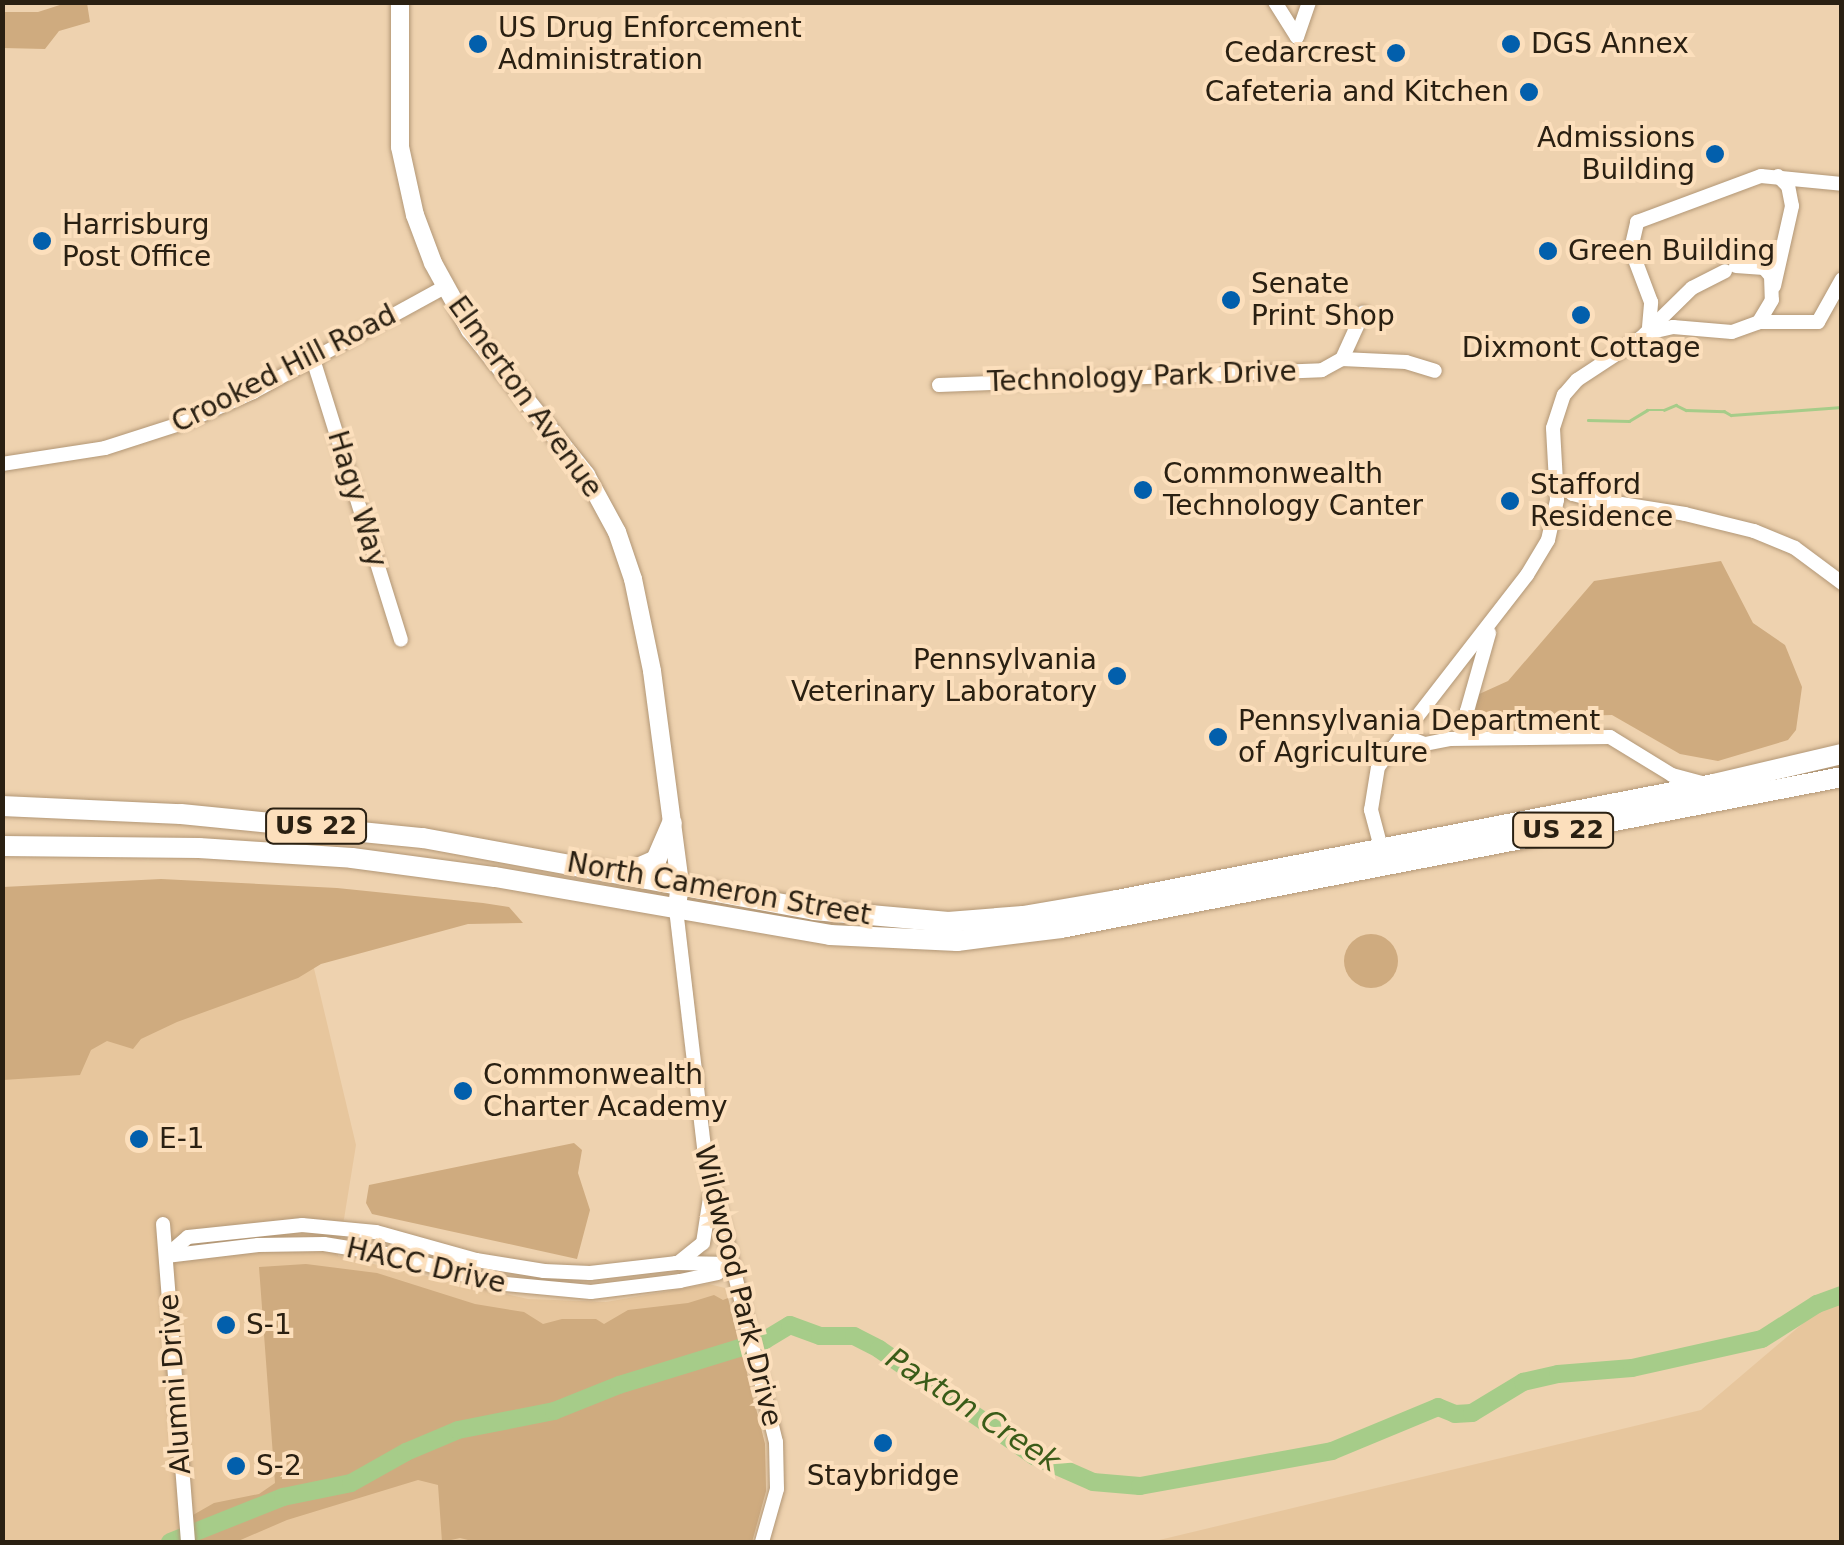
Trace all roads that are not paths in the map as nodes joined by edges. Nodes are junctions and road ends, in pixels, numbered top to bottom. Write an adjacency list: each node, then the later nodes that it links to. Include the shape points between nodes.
1 (400, 2): 8 (main road, Elmerton Avenue, via 397,106 404,169)
2 (1275, 2): 3 (street, via 1298,37)
3 (1310, 2)
4 (1778, 176): 5 (street); 7 (street, via 1792,206); 11 (street, via 1754,178 1637,222 1631,249 1651,302)
5 (1842, 184)
6 (1842, 279): 10 (street, via 1818,322)
7 (1774, 286): 10 (street); 11 (street, via 1764,268 1731,268 1692,288)
8 (444, 287): 12 (street, Crooked Hill Road); 27 (main road, Elmerton Avenue, via 485,350 575,458 617,532 646,637)
9 (1363, 313): 13 (street)
10 (1759, 322): 11 (street, via 1732,332)
11 (1647, 332): 17 (street, via 1567,390 1553,428)
12 (312, 359): 16 (street, Crooked Hill Road, via 147,436); 20 (street, Hagy Way)
13 (1342, 359): 14 (street, Technology Park Drive); 15 (street, Technology Park Drive, via 1322,370)
14 (1435, 370)
15 (940, 384)
16 (2, 464)
17 (1557, 482): 18 (street, via 1596,500 1754,531 1794,548); 19 (street, via 1548,540)
18 (1842, 583)
19 (1497, 614): 21 (street); 22 (street, via 1469,694 1468,726)
20 (401, 640)
21 (1401, 735): 22 (street, via 1417,743); 29 (street, via 1372,784)
22 (1477, 738): 25 (street, via 1610,737 1672,774)
23 (1842, 754): 25 (highway, North Cameron Street / US 22)
24 (1842, 776): 29 (highway, North Cameron Street / US 22)
25 (1714, 784): 29 (highway, North Cameron Street / US 22)
26 (2, 806): 30 (highway, North Cameron Street / US 22, via 370,832)
27 (672, 824): 30 (highway, via 656,860); 31 (main road, Elmerton Avenue)
28 (2, 846): 32 (highway, North Cameron Street / US 22, via 352,858)
29 (1381, 860): 31 (highway, North Cameron Street / US 22, via 974,921 870,918); 32 (highway, North Cameron Street / US 22, via 1062,928 958,940 856,938)
30 (626, 873): 31 (highway, North Cameron Street / US 22)
31 (680, 885): 32 (main road, Elmerton Avenue)
32 (676, 909): 33 (street, Wildwood Park Drive, via 688,1046)
33 (711, 1182): 37 (street, via 706,1237); 38 (street, Wildwood Park Drive)
34 (188, 1237): 36 (street); 36 (street, Alumni Drive, via 163,1224); 37 (street, HACC Drive, via 256,1226 325,1226 544,1272)
35 (192, 1254): 36 (street, HACC Drive); 38 (street, HACC Drive, via 324,1244 495,1283 591,1292 680,1282); 39 (street)
36 (166, 1256): 39 (street, Alumni Drive)
37 (676, 1264): 38 (street, HACC Drive)
38 (732, 1264): 41 (street, Wildwood Park Drive, via 778,1458)
39 (168, 1294): 40 (street, Alumni Drive)
40 (188, 1542)
41 (762, 1542)

